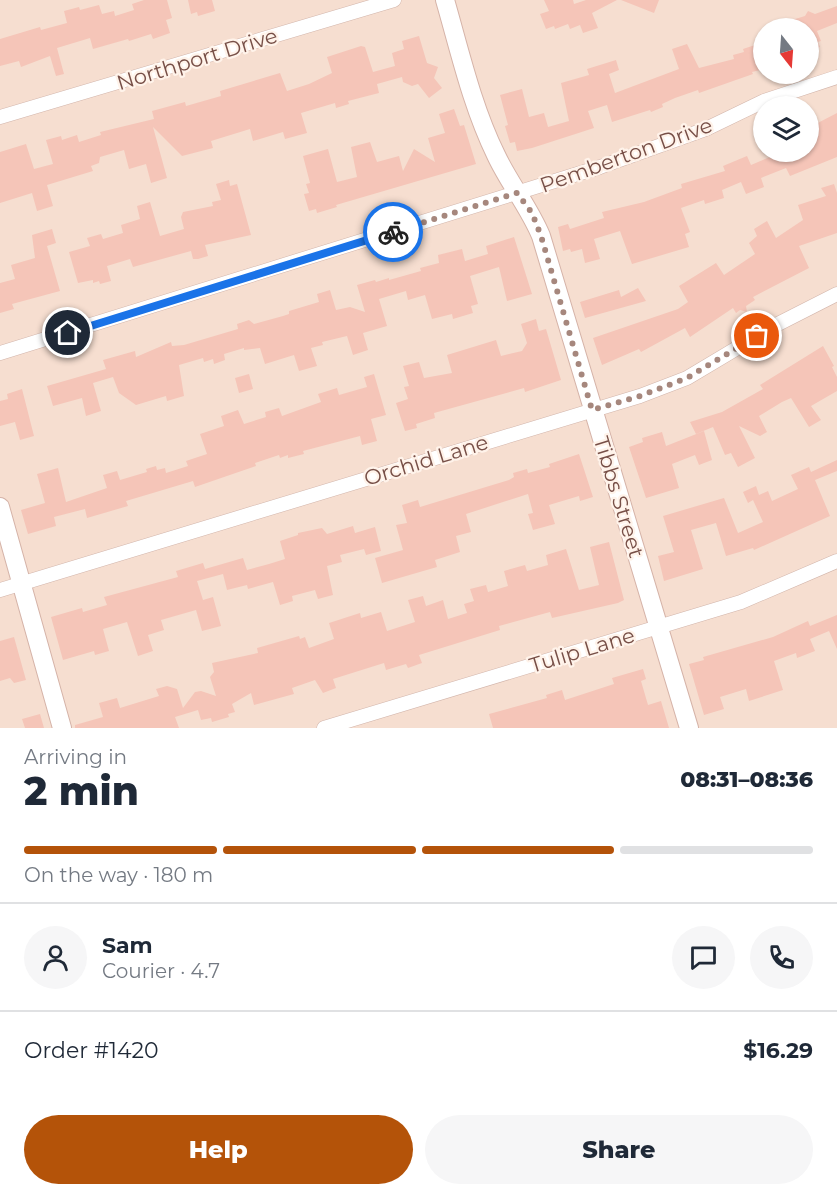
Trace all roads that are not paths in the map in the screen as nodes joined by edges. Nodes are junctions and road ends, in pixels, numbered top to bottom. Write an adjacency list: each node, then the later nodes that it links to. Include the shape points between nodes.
1 (394, 0): 4 (street, Northport Drive)
2 (445, 0): 5 (street, Tibbs Street, via 480,120)
3 (837, 77): 5 (street, Pemberton Drive, via 764,101 652,149)
4 (0, 117)
5 (517, 193): 7 (street, Pemberton Drive); 8 (street, Tibbs Street, via 532,213 541,236)
6 (837, 294): 8 (street, Orchid Lane, via 687,378)
7 (0, 353)
8 (592, 410): 11 (street, Orchid Lane); 13 (street, Tibbs Street)
9 (0, 507): 11 (street)
10 (837, 561): 13 (street, Tulip Lane, via 772,591)
11 (21, 584): 12 (street, Orchid Lane); 14 (street)
12 (0, 590)
13 (658, 627): 15 (street, Tulip Lane); 16 (street, Tibbs Street)
14 (62, 728)
15 (324, 728)
16 (688, 728)

